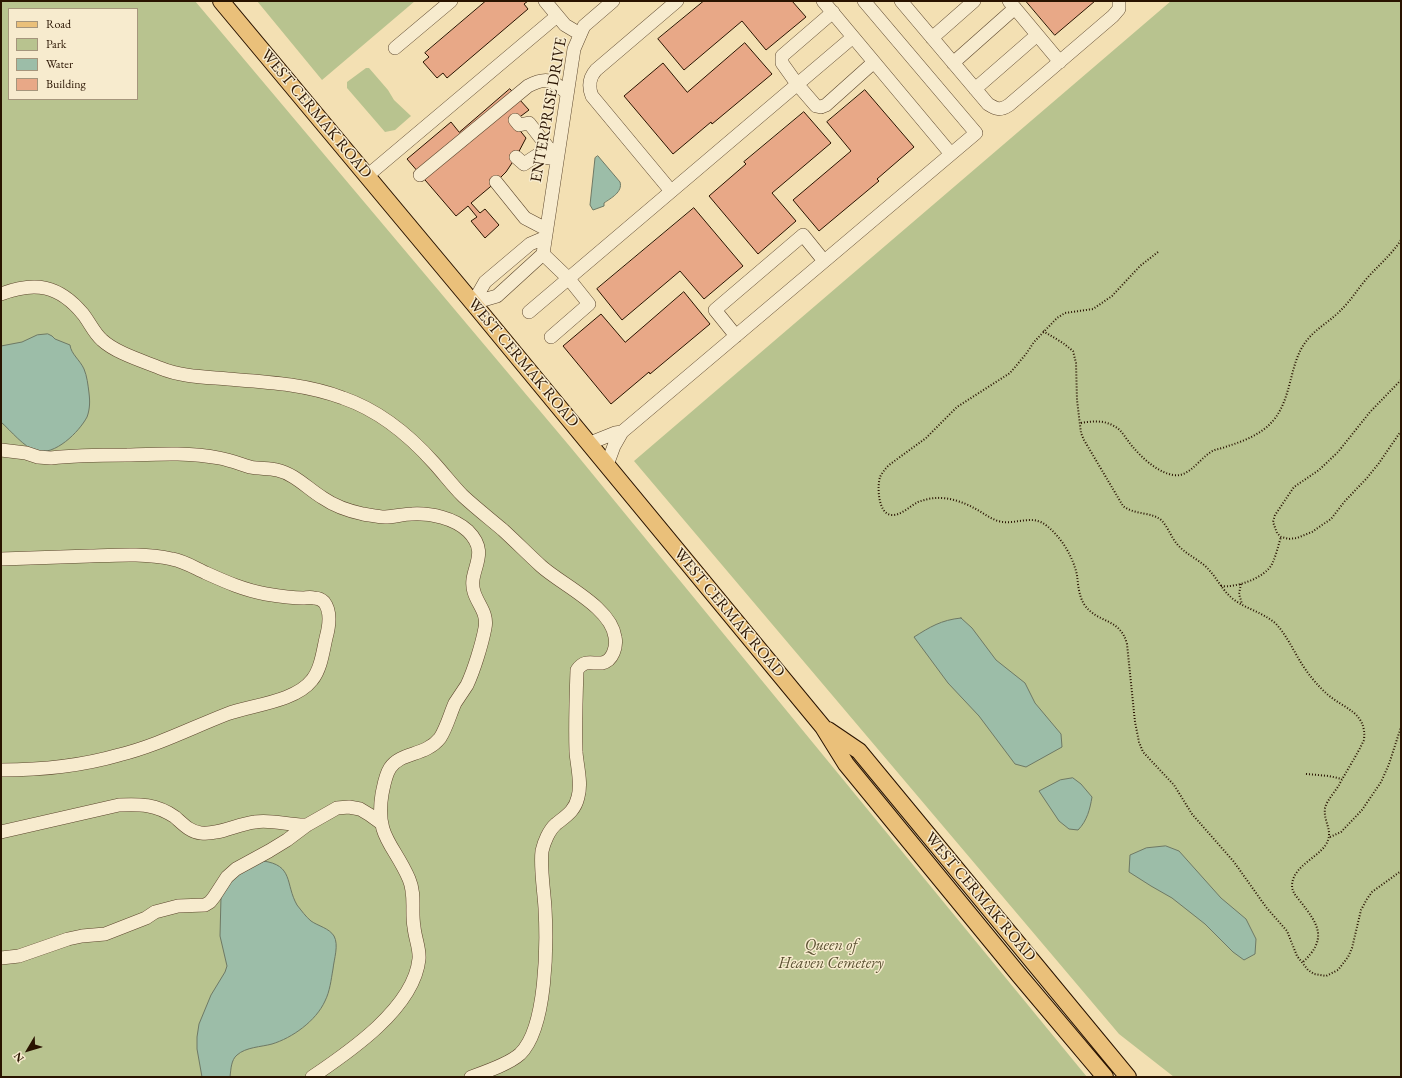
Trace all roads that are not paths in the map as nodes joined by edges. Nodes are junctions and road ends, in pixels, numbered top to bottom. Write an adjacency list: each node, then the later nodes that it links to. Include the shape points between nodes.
1 (221, 1): 30 (main road, WEST CERMAK ROAD)
2 (451, 1): 18 (street)
3 (545, 1): 13 (street)
4 (613, 1): 14 (street, ENTERPRISE DRIVE, via 584,26)
5 (677, 1): 32 (street, via 596,70 592,75 589,89 592,96)
6 (823, 1): 12 (street)
7 (864, 1): 26 (street, via 976,133)
8 (901, 1): 17 (street)
9 (974, 1): 17 (street)
10 (1119, 1): 20 (street, via 1119,9 1113,16)
11 (1012, 5): 15 (street); 21 (street)
12 (832, 12): 16 (street); 22 (street, via 782,56 782,63)
13 (557, 16): 14 (street, via 565,25); 30 (street)
14 (580, 34): 24 (street, ENTERPRISE DRIVE, via 574,49)
15 (1037, 35): 20 (street); 23 (street)
16 (853, 37): 19 (street); 22 (street)
17 (932, 38): 21 (street)
18 (395, 48)
19 (874, 62): 22 (street, via 821,107 816,106); 26 (street)
20 (1060, 62): 23 (street, via 1003,108 988,104)
21 (953, 63): 23 (street)
22 (797, 84): 32 (street)
23 (975, 88)
24 (567, 93): 28 (street, ENTERPRISE DRIVE); 29 (street, via 554,82 539,80 528,86)
25 (515, 120): 28 (street, via 519,125 529,123)
26 (951, 154): 35 (street)
27 (516, 157): 28 (street, via 524,164 536,156)
28 (557, 159): 33 (street, ENTERPRISE DRIVE)
29 (420, 175)
30 (367, 176): 38 (main road, WEST CERMAK ROAD)
31 (496, 182): 33 (street, via 525,218)
32 (671, 191): 36 (street)
33 (545, 234): 34 (street, ENTERPRISE DRIVE); 38 (street, via 485,282)
34 (543, 254): 36 (street); 38 (street, via 497,296)
35 (824, 261): 40 (street); 40 (street, via 803,235 715,310)
36 (569, 278): 39 (street); 41 (street, via 589,304)
37 (1, 294): 54 (street, via 28,286 62,294 85,316 104,342 144,362 178,374 297,386 322,391 362,406 400,431 434,462 465,498 543,568 596,607 614,628 615,648 611,656 605,662 585,663 577,670 575,720 579,796 572,812 550,832 542,850 546,940 537,1022 527,1045 519,1055)
38 (473, 303): 43 (main road, WEST CERMAK ROAD)
39 (529, 312)
40 (736, 336): 42 (street)
41 (551, 337)
42 (622, 432): 43 (street); 45 (street)
43 (590, 443): 45 (main road, WEST CERMAK ROAD)
44 (1, 450): 49 (street, via 51,458 167,454 220,458 288,474 340,508 370,516 438,516 467,530 473,537 479,556 473,586 485,614 485,629 467,684 439,739 426,750 399,759 389,769 382,793)
45 (607, 464): 47 (main road, WEST CERMAK ROAD)
46 (1, 559): 48 (street, via 125,554 174,559 251,591 320,599 329,613 318,670 312,680 296,692 228,714 120,755 58,767)
47 (823, 726): 55 (main road, WEST CERMAK ROAD, via 846,764); 56 (main road, WEST CERMAK ROAD, via 859,751)
48 (1, 770)
49 (381, 823): 50 (street, via 370,815 349,807 337,808); 53 (street, via 412,891 419,958 416,972 410,987 391,1013 359,1043)
50 (307, 825): 51 (street, via 266,821 200,833 191,830 162,810 138,804 104,808); 52 (street, via 258,858 236,869 205,905 178,906 155,912 105,934 68,939 19,956)
51 (1, 832)
52 (1, 958)
53 (312, 1077)
54 (471, 1077)
55 (1105, 1077)
56 (1128, 1077)

